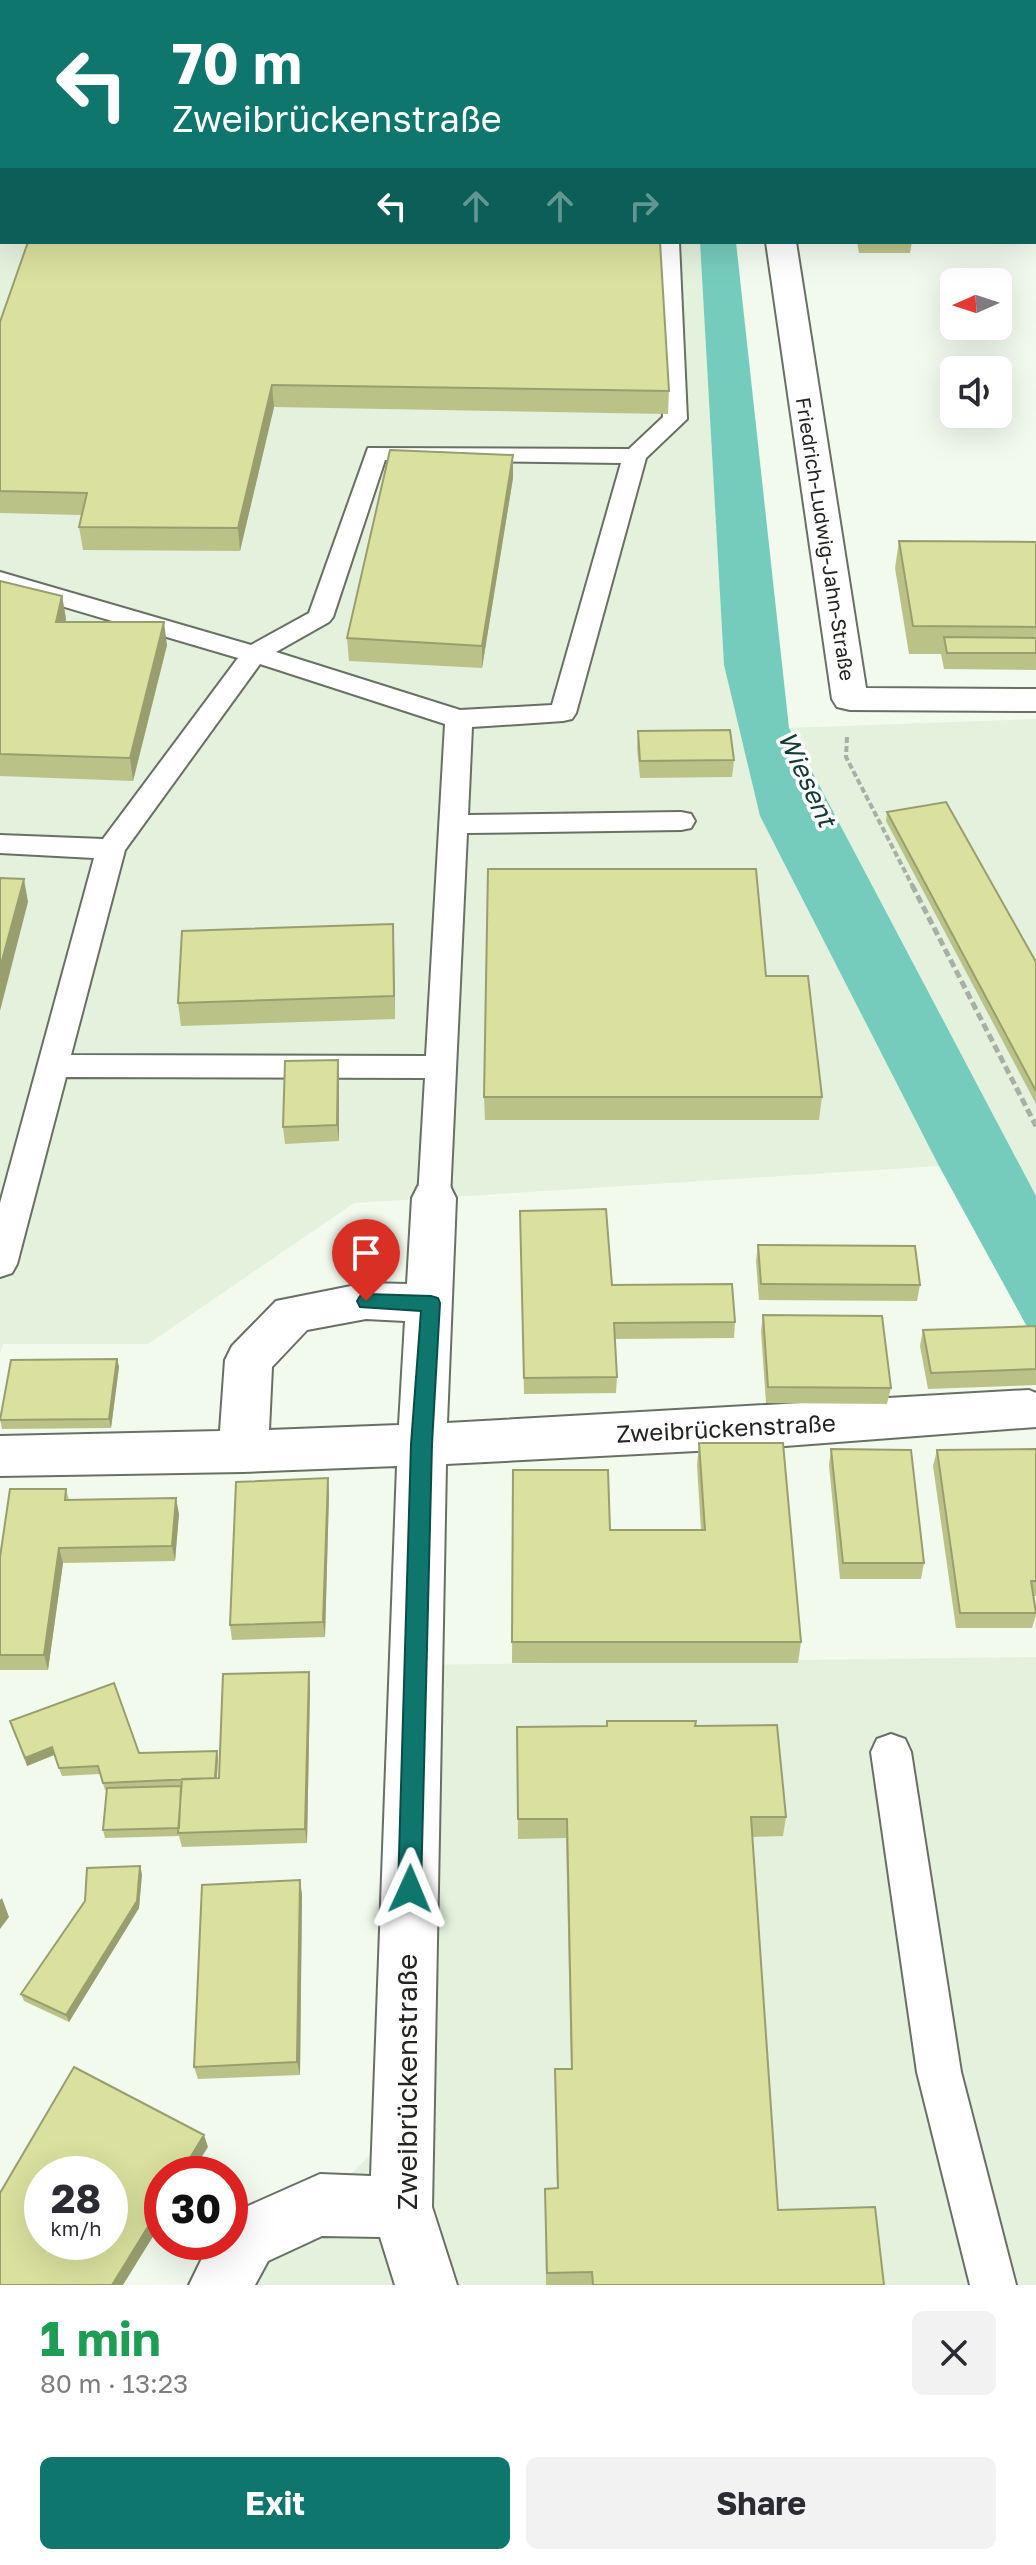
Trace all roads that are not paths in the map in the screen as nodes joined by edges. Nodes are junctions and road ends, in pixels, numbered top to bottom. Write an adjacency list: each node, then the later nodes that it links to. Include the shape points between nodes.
1 (668, 244): 3 (lane, via 675,419)
2 (781, 244): 6 (street, Friedrich-Ludwig-Jahn-Straße, via 850,699)
3 (635, 456): 5 (lane, via 376,453 320,617); 7 (lane, via 563,713)
4 (0, 580): 5 (lane)
5 (254, 654): 7 (lane); 11 (lane)
6 (1036, 700)
7 (459, 719): 9 (lane)
8 (681, 821): 9 (lane)
9 (453, 824): 13 (lane)
10 (0, 844): 11 (lane)
11 (111, 849): 12 (lane)
12 (55, 1066): 13 (lane); 15 (lane)
13 (440, 1067): 14 (lane)
14 (434, 1198): 16 (street, Zweibrückenstraße)
15 (0, 1264)
16 (431, 1303): 18 (street, Zweibrückenstraße); 19 (street, via 366,1301 293,1314 249,1360)
17 (1029, 1410): 18 (street, Zweibrückenstraße, via 784,1428)
18 (422, 1444): 19 (street, Zweibrückenstraße); 22 (street, Zweibrückenstraße)
19 (243, 1452): 20 (street, Zweibrückenstraße)
20 (0, 1456)
21 (891, 1752): 25 (lane, via 939,2072)
22 (401, 2207): 23 (street, via 320,2205 246,2239); 24 (street, Zweibrückenstraße)
23 (220, 2285)
24 (426, 2285)
25 (993, 2285)

